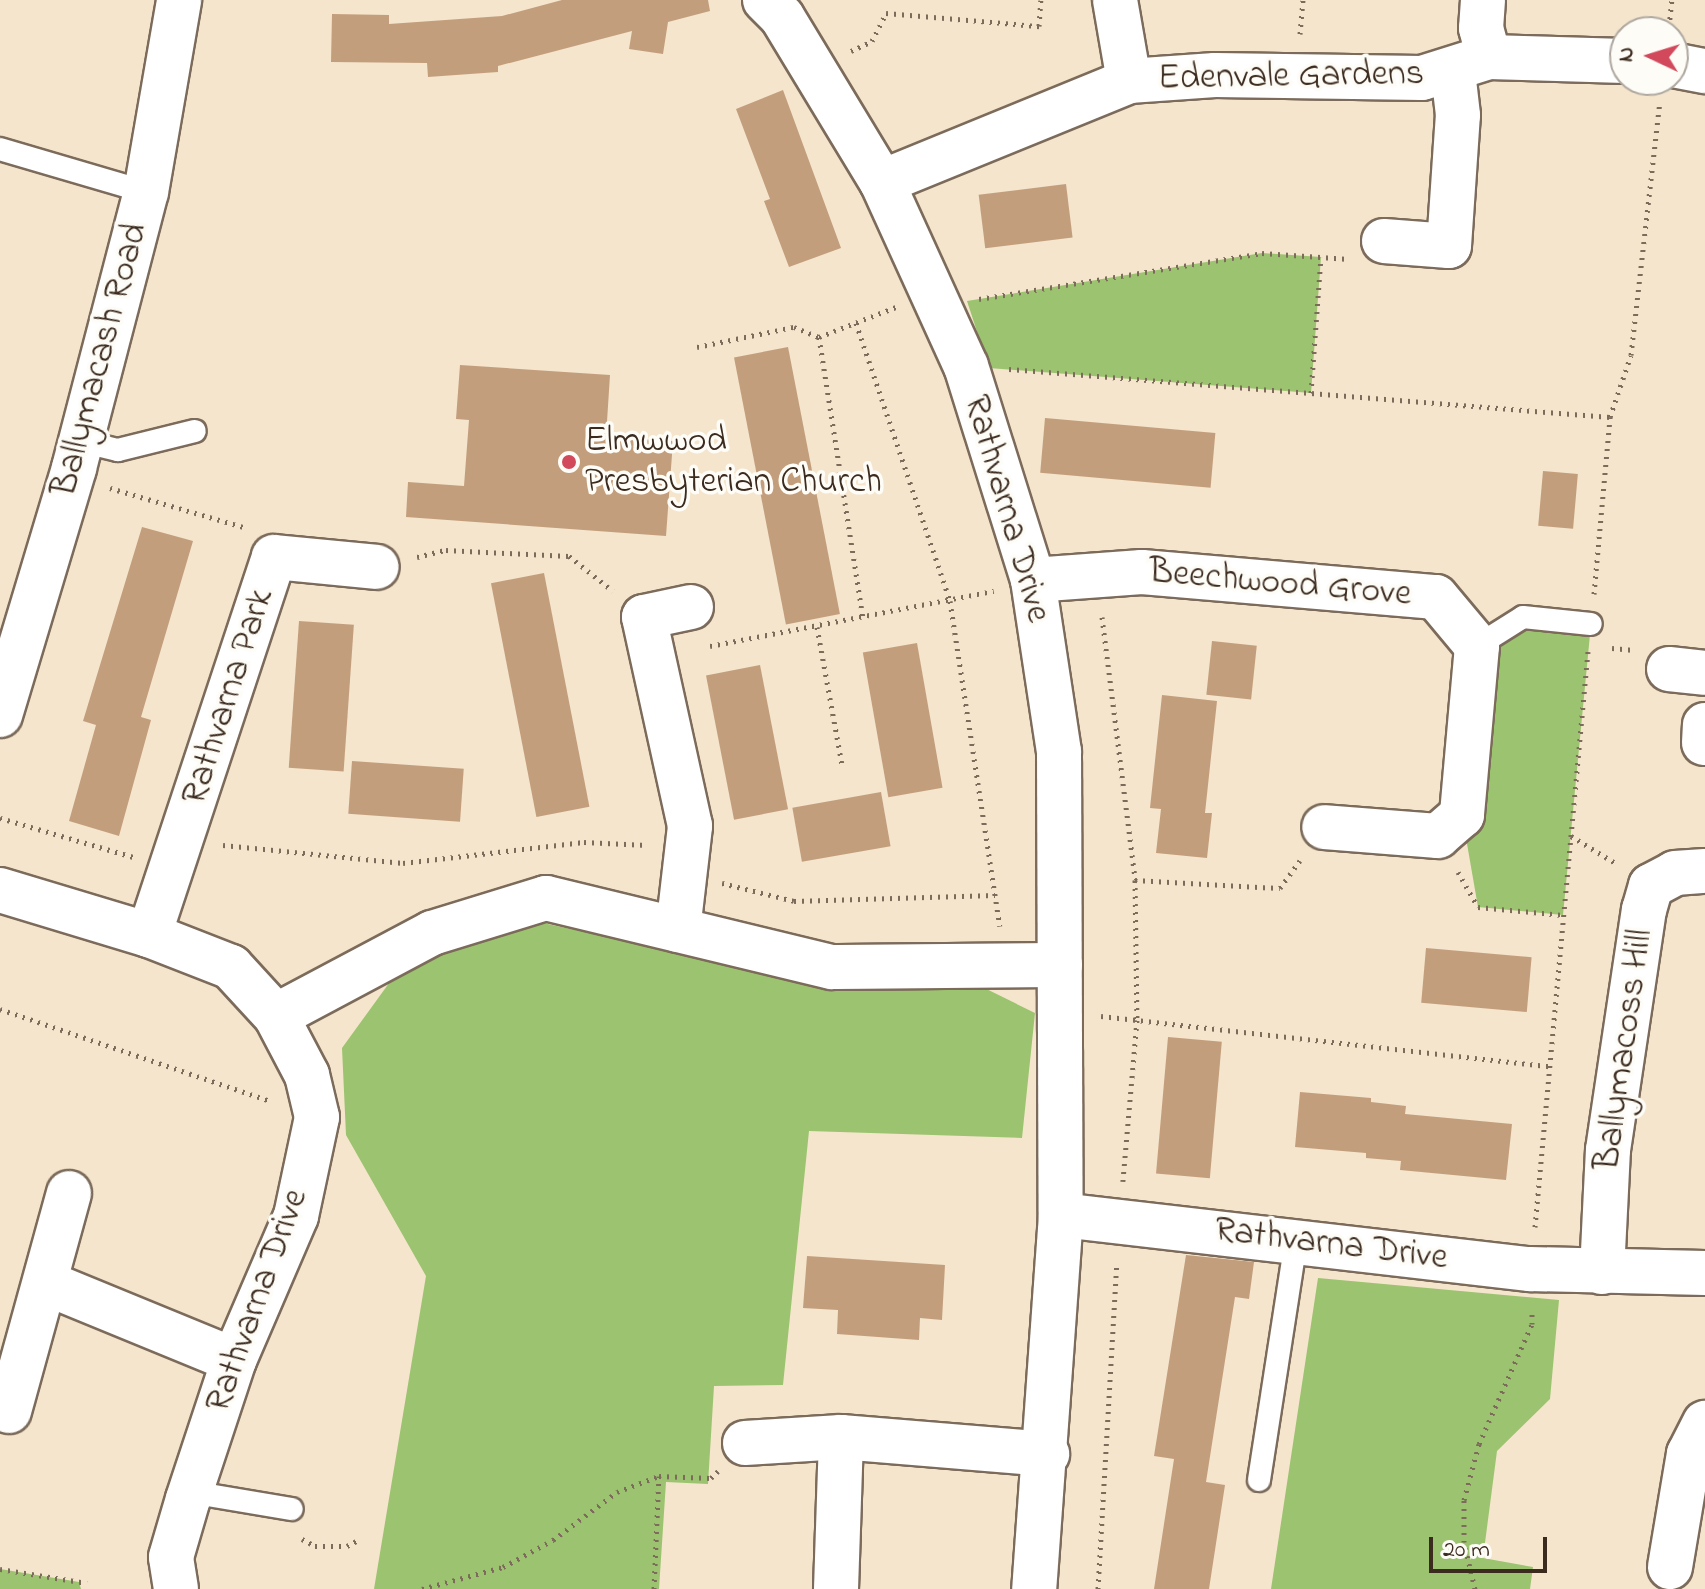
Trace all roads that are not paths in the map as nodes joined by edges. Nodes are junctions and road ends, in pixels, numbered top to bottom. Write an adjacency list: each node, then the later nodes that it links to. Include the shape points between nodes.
1 (179, 0): 10 (street, Ballymacash Road)
2 (765, 0): 9 (street, Rathvarna Drive, via 813,66)
3 (1115, 0): 7 (street, Edenvale Gardens)
4 (1483, 0): 6 (street, Edenvale Gardens)
5 (1609, 60): 6 (street, Edenvale Gardens)
6 (1471, 65): 7 (street, Edenvale Gardens, via 1422,78 1215,75); 11 (street, Edenvale Gardens, via 1458,115 1449,246)
7 (1129, 81): 9 (street, Edenvale Gardens)
8 (0, 149): 10 (lane)
9 (882, 182): 15 (street, Rathvarna Drive, via 966,366)
10 (146, 192): 13 (street, Ballymacash Road)
11 (1384, 241)
12 (195, 431): 13 (lane)
13 (76, 458): 19 (street, Ballymacash Road)
14 (377, 567): 24 (street, Rathvarna Park, via 274,557)
15 (1033, 580): 18 (street, Beechwood Grove, via 1142,572 1436,597); 25 (street, Rathvarna Drive, via 1059,751)
16 (691, 607): 23 (street, via 649,636 690,826)
17 (1591, 624): 18 (lane, via 1523,617)
18 (1477, 646): 20 (street, via 1462,815 1438,836)
19 (0, 715)
20 (1324, 827)
21 (1705, 871): 30 (street, Ballymacoss Hill, via 1675,873 1651,886 1608,1150)
22 (0, 890): 24 (street)
23 (678, 930): 25 (street, via 832,967); 26 (street, via 546,898 432,933)
24 (149, 935): 26 (street, via 231,967)
25 (1060, 965): 28 (street, Rathvarna Drive)
26 (276, 1016): 33 (street, Rathvarna Drive, via 307,1075 317,1117 296,1216)
27 (69, 1193): 32 (street)
28 (1061, 1215): 29 (street, Rathvarna Drive); 38 (street, Rathvarna Drive)
29 (1296, 1242): 30 (street, Rathvarna Drive, via 1530,1269); 39 (lane)
30 (1602, 1272): 31 (street, Rathvarna Drive)
31 (1705, 1273)
32 (46, 1283): 33 (street); 34 (street)
33 (234, 1360): 40 (street, Rathvarna Drive)
34 (9, 1411)
35 (1705, 1423): 42 (street, via 1689,1454)
36 (841, 1437): 37 (street); 38 (street); 44 (street)
37 (745, 1443)
38 (1047, 1454): 45 (street, Rathvarna Drive)
39 (1259, 1480)
40 (190, 1492): 41 (lane); 43 (street, Rathvarna Drive, via 171,1557)
41 (292, 1509)
42 (1670, 1567)
43 (176, 1589)
44 (836, 1589)
45 (1034, 1589)

